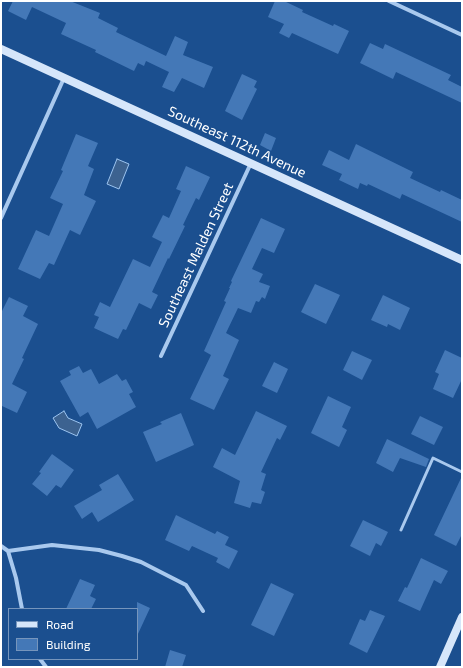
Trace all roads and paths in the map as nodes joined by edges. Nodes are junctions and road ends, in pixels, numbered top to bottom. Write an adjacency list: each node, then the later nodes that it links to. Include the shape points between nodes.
1 (390, 1): 2 (street)
2 (462, 34)
3 (1, 49): 4 (main road, Southeast 112th Avenue)
4 (65, 77): 5 (main road, Southeast 112th Avenue); 6 (street)
5 (251, 163): 7 (main road, Southeast 112th Avenue); 8 (street, Southeast Malden Street)
6 (1, 218)
7 (462, 260)
8 (161, 356)
9 (462, 472): 10 (lane, via 433,458)
10 (401, 530)
11 (1, 546): 12 (street)
12 (8, 551): 13 (street); 14 (street, via 52,545 99,550 122,556 141,562 186,585)
13 (22, 608)
14 (203, 611)
15 (461, 620): 16 (main road)
16 (440, 667)

